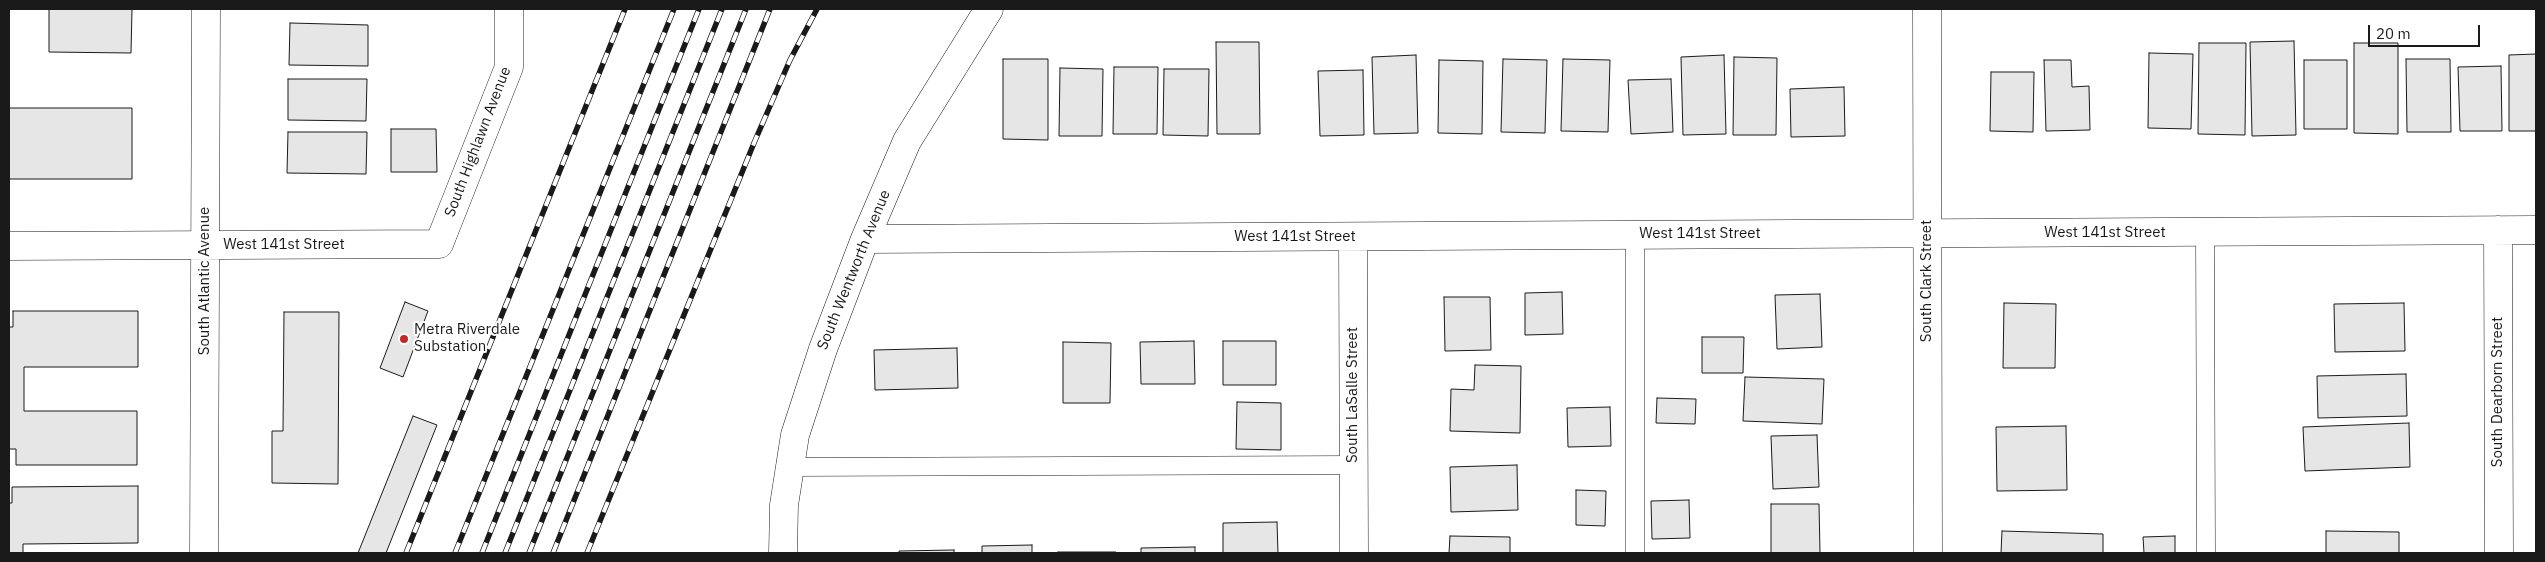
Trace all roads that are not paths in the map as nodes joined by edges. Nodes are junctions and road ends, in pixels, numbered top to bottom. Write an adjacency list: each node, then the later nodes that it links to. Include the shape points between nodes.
1 (206, 9): 13 (street, South Atlantic Avenue)
2 (509, 9): 12 (street, South Highlawn Avenue, via 509,67)
3 (989, 9): 11 (street, South Wentworth Avenue, via 907,141)
4 (1927, 9): 8 (street, South Clark Street)
5 (2498, 230): 6 (street, West 141st Street); 7 (street, West 141st Street); 23 (street, South Dearborn Street)
6 (2536, 230)
7 (2205, 232): 8 (street, West 141st Street); 22 (lane)
8 (1927, 233): 9 (street, West 141st Street); 21 (street, South Clark Street)
9 (1635, 235): 10 (street, West 141st Street); 20 (lane)
10 (1353, 236): 11 (street, West 141st Street); 15 (street, South LaSalle Street)
11 (864, 239): 16 (street, South Wentworth Avenue, via 795,435)
12 (439, 244): 13 (street, West 141st Street)
13 (205, 245): 14 (street, West 141st Street); 17 (street, South Atlantic Avenue)
14 (9, 246)
15 (1354, 465): 16 (lane); 19 (street, South LaSalle Street)
16 (790, 467): 18 (street, South Wentworth Avenue, via 784,505)
17 (204, 553)
18 (783, 553)
19 (1354, 553)
20 (1635, 553)
21 (1928, 553)
22 (2206, 553)
23 (2499, 553)

